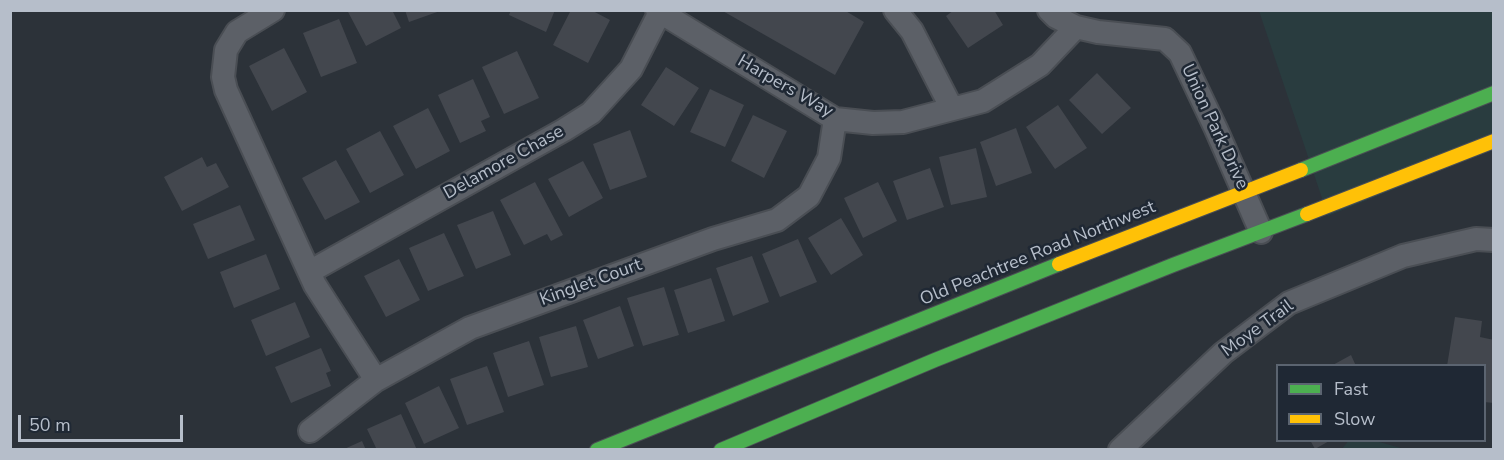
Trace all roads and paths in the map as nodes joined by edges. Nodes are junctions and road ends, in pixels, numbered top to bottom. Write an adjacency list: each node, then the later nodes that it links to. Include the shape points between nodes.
1 (273, 10): 13 (street, via 237,32 226,50 223,77)
2 (895, 10): 7 (street, via 912,31)
3 (1049, 10): 5 (street, Union Park Drive)
4 (659, 11): 8 (street, Harpers Way); 13 (street, Delamore Chase, via 631,69 591,113)
5 (1076, 27): 7 (street, Harpers Way, via 1040,65 982,101); 10 (street, Union Park Drive, via 1165,39 1180,53)
6 (1494, 93): 10 (main road, Old Peachtree Road Northwest)
7 (952, 109): 8 (street, Harpers Way, via 903,122)
8 (836, 118): 14 (street, Kinglet Court, via 829,158 809,196 777,220 713,239 470,328)
9 (1494, 141): 11 (main road)
10 (1244, 193): 11 (street, Union Park Drive); 16 (main road, Old Peachtree Road Northwest)
11 (1261, 232): 17 (main road, via 935,360)
12 (1494, 240): 18 (street, Moye Trail, via 1476,240 1403,256 1288,303 1223,353)
13 (309, 272): 14 (street)
14 (376, 380): 15 (street, Kinglet Court)
15 (310, 431)
16 (597, 450)
17 (721, 450)
18 (1120, 450)

